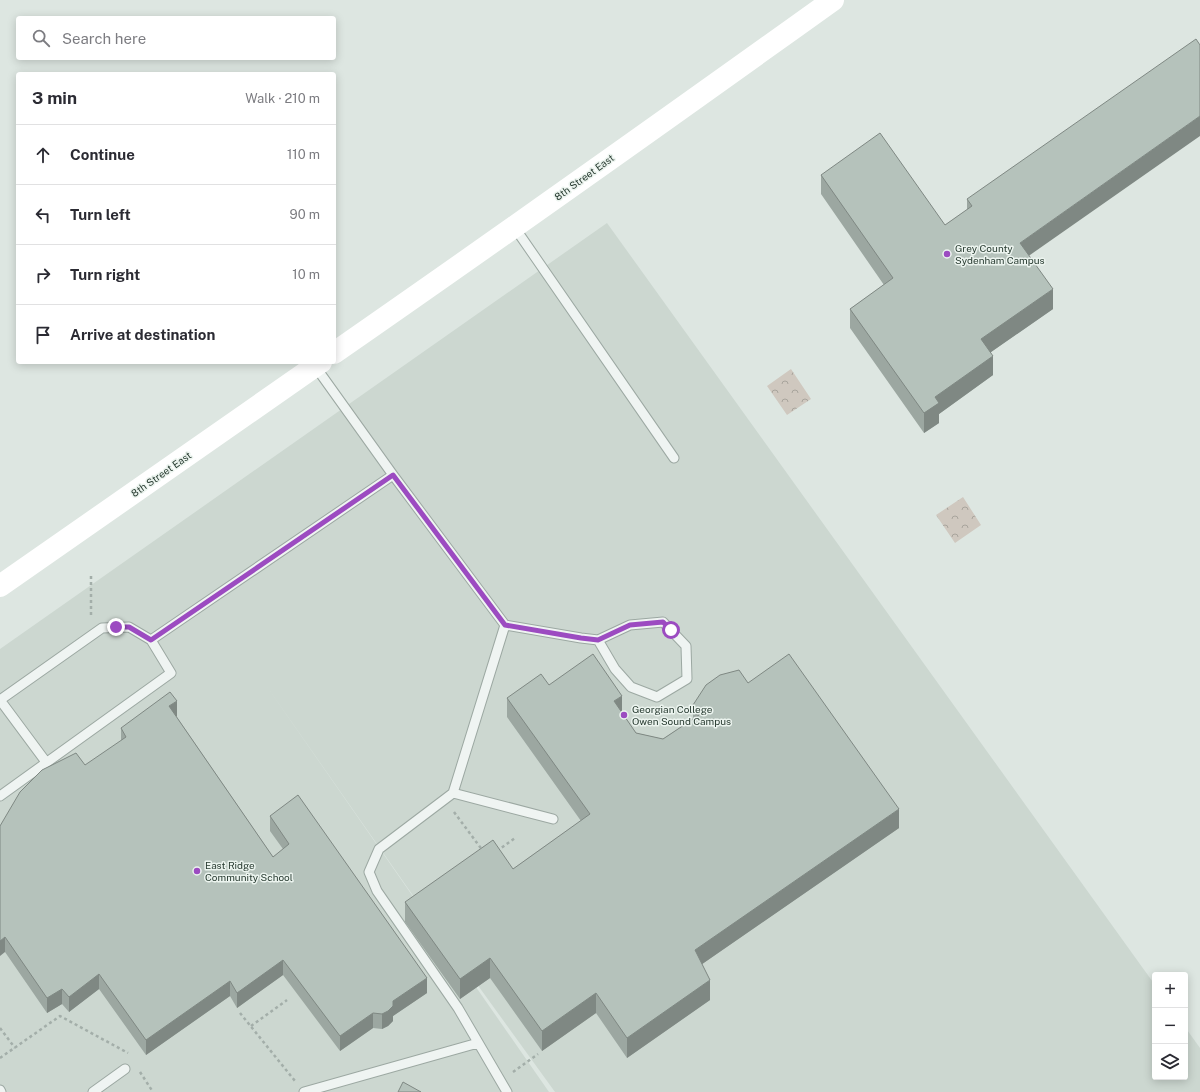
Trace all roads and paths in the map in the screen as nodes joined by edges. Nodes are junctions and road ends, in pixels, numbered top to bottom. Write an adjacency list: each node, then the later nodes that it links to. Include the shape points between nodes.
1 (833, 0): 2 (main road, 8th Street East)
2 (515, 228): 3 (main road, 8th Street East); 5 (lane)
3 (336, 352)
4 (318, 364): 6 (lane); 8 (main road, 8th Street East)
5 (674, 458)
6 (393, 475): 9 (lane); 11 (lane)
7 (90, 576): 10 (path)
8 (0, 586)
9 (505, 625): 12 (lane); 15 (lane)
10 (92, 635): 11 (lane, via 102,628 129,627); 13 (lane)
11 (151, 640): 14 (lane, via 171,673)
12 (598, 640): 12 (lane, via 630,625 663,622 686,646 687,679 657,697 631,687 615,669)
13 (0, 700): 14 (lane)
14 (46, 762): 16 (lane)
15 (453, 794): 17 (lane); 18 (lane)
16 (0, 796)
17 (444, 800): 20 (path); 26 (lane, via 379,849 369,872 377,891 458,1008)
18 (553, 819)
19 (515, 838): 21 (path)
20 (484, 852)
21 (493, 854)
22 (287, 1000): 24 (path)
23 (240, 1013): 24 (path)
24 (251, 1026): 34 (path)
25 (0, 1028): 27 (path)
26 (478, 1043): 33 (lane); 34 (lane)
27 (15, 1048): 28 (path, via 60,1016); 30 (path)
28 (130, 1054)
29 (538, 1054): 33 (path)
30 (0, 1058)
31 (137, 1067): 36 (path)
32 (125, 1069): 35 (lane)
33 (500, 1081): 37 (lane)
34 (301, 1089)
35 (93, 1092)
36 (153, 1092)
37 (507, 1092)

